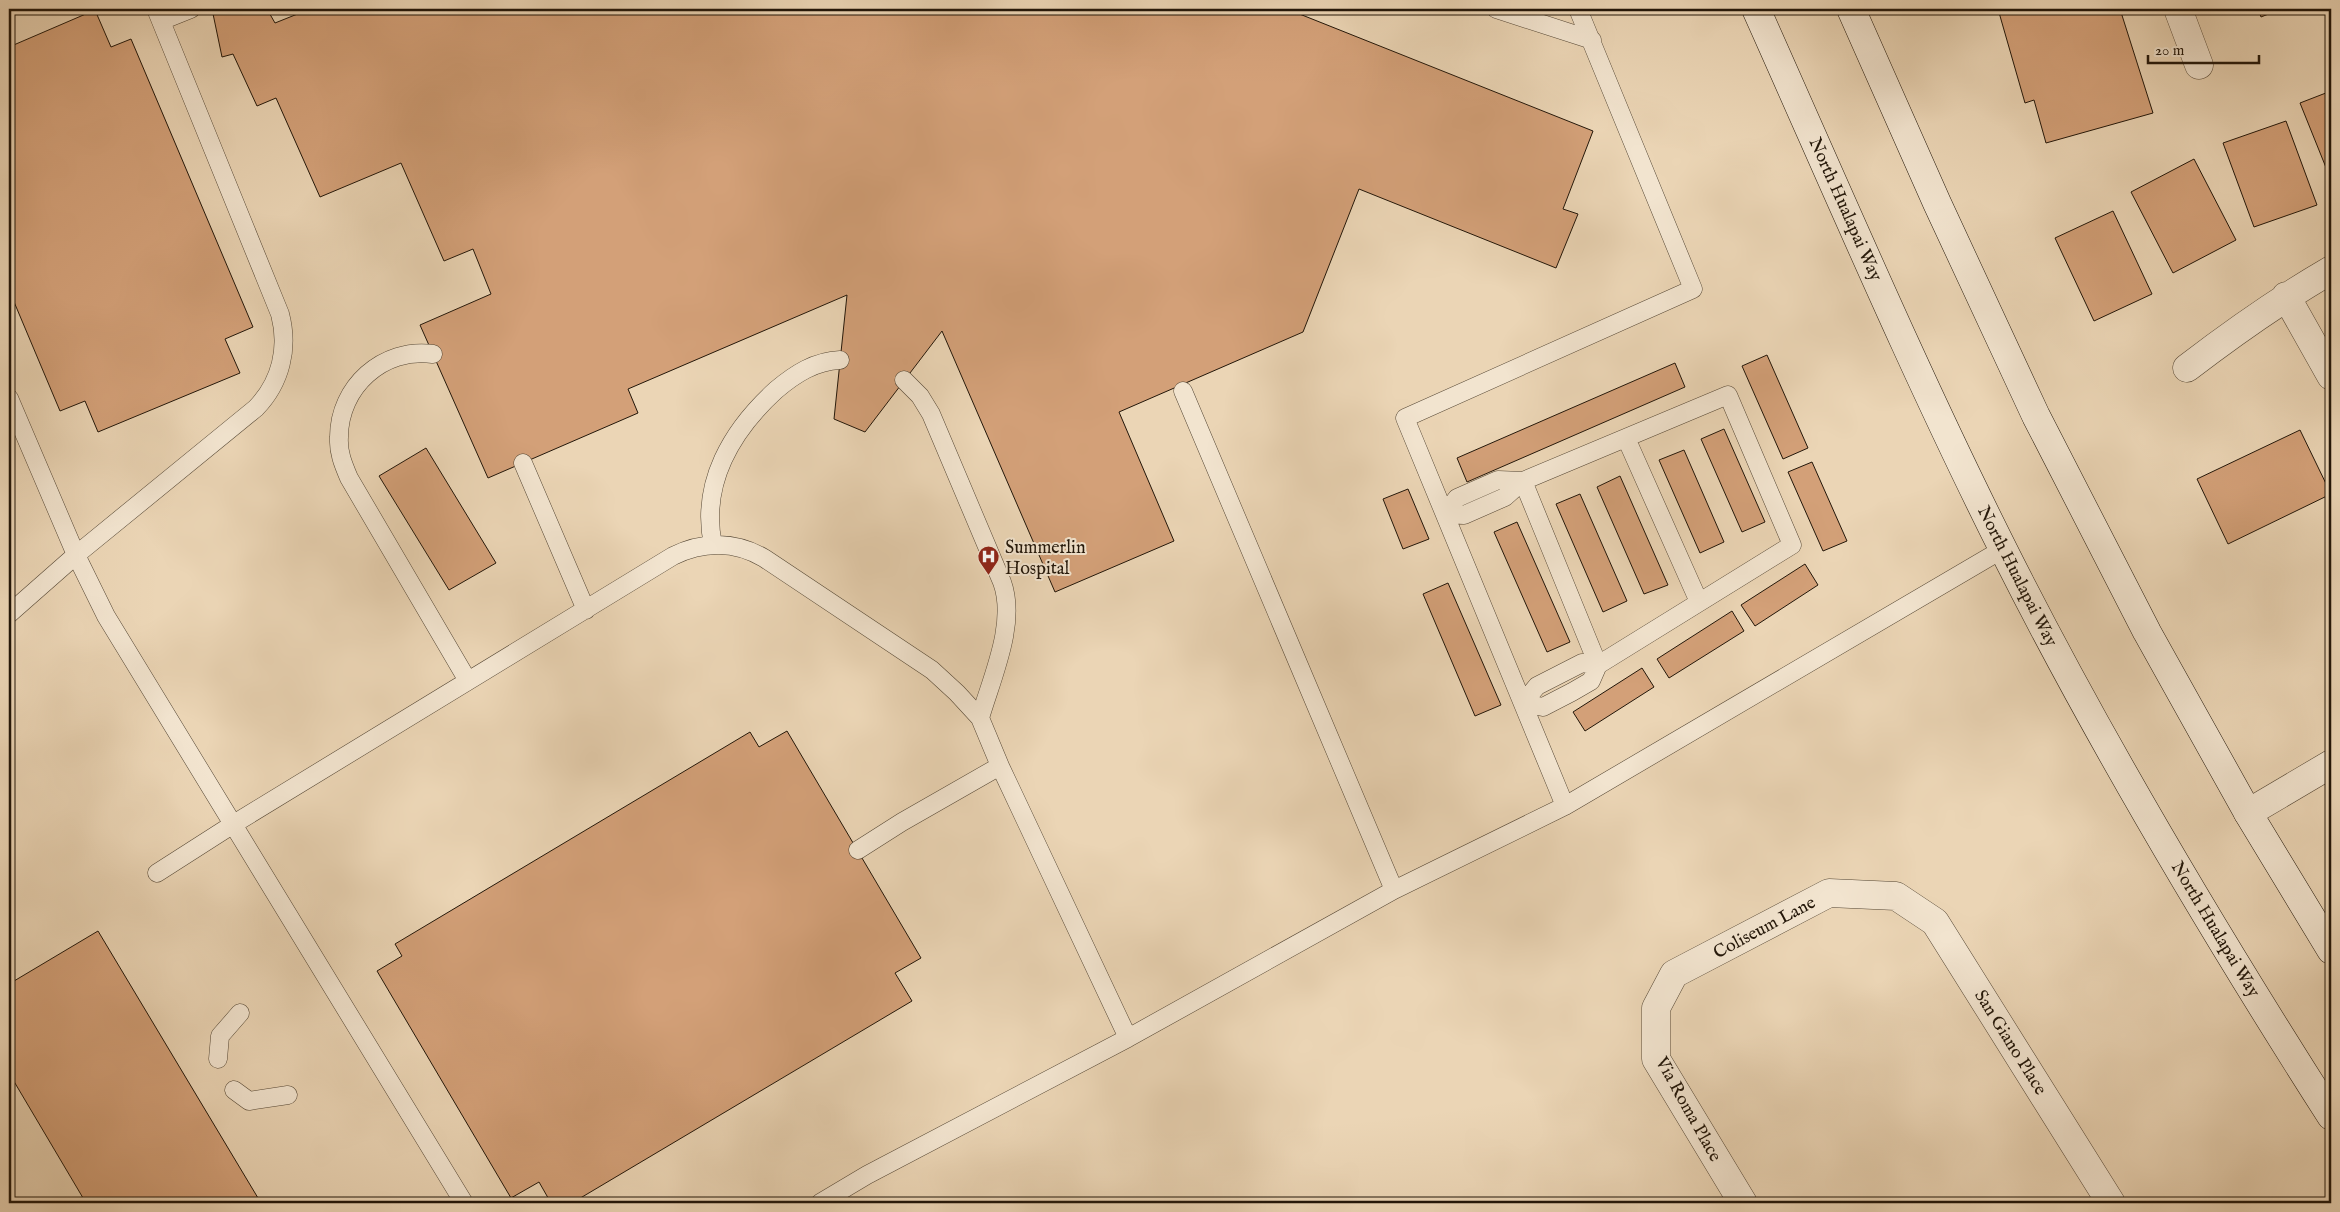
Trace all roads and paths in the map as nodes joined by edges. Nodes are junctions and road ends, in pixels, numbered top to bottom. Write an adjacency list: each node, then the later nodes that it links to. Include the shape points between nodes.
1 (191, 9): 7 (lane)
2 (1496, 9): 8 (lane)
3 (1578, 9): 8 (lane)
4 (1756, 9): 24 (main road, North Hualapai Way, via 1920,376)
5 (1851, 9): 36 (main road, via 2036,416 2146,632)
6 (2178, 9): 9 (main road)
7 (158, 15): 25 (lane, via 280,314 284,347 276,380 256,408)
8 (1592, 40): 22 (lane, via 1693,289 1405,418)
9 (2199, 64)
10 (2331, 270): 11 (main road)
11 (2286, 296): 14 (main road); 15 (main road)
12 (433, 354): 30 (lane, via 400,356 382,363 365,376 343,409 340,449 349,478)
13 (840, 360): 23 (lane, via 817,364 793,376 762,402 738,431 720,464 711,494 709,520)
14 (2187, 368)
15 (2331, 376)
16 (904, 380): 32 (lane, via 920,396 931,414 1007,599 1006,627)
17 (1183, 391): 40 (lane)
18 (9, 398): 25 (lane)
19 (1626, 438): 21 (lane); 26 (lane); 26 (lane, via 1728,395 1792,544)
20 (523, 463): 27 (lane)
21 (1523, 482): 22 (lane, via 1505,497 1464,515); 29 (lane)
22 (1445, 514): 31 (lane)
23 (713, 545): 27 (lane, via 678,554); 32 (lane, via 734,546 764,558 932,670)
24 (2003, 549): 35 (lane); 49 (main road, North Hualapai Way, via 2094,723 2144,810)
25 (76, 555): 28 (lane); 37 (lane, via 106,616)
26 (1699, 602): 29 (lane)
27 (586, 610): 30 (lane)
28 (9, 614)
29 (1598, 665): 31 (lane, via 1591,680 1543,707)
30 (468, 681): 37 (lane)
31 (1523, 703): 35 (lane)
32 (980, 718): 34 (lane)
33 (2331, 764): 36 (main road)
34 (1000, 766): 38 (lane); 45 (lane)
35 (1565, 806): 40 (lane)
36 (2248, 813): 42 (main road)
37 (232, 824): 39 (lane); 50 (lane)
38 (858, 850)
39 (157, 873)
40 (1394, 890): 45 (lane)
41 (1896, 896): 43 (main road, Coliseum Lane, via 1829,893 1674,974); 53 (main road, San Giano Place, via 1936,922)
42 (2331, 950)
43 (1656, 1008): 52 (main road, Via Roma Place, via 1656,1059)
44 (240, 1014): 46 (lane, via 220,1036)
45 (1128, 1038): 51 (lane)
46 (218, 1059)
47 (234, 1090): 48 (lane, via 249,1101)
48 (288, 1095)
49 (2331, 1116)
50 (464, 1203)
51 (820, 1203)
52 (1743, 1203)
53 (2111, 1203)

